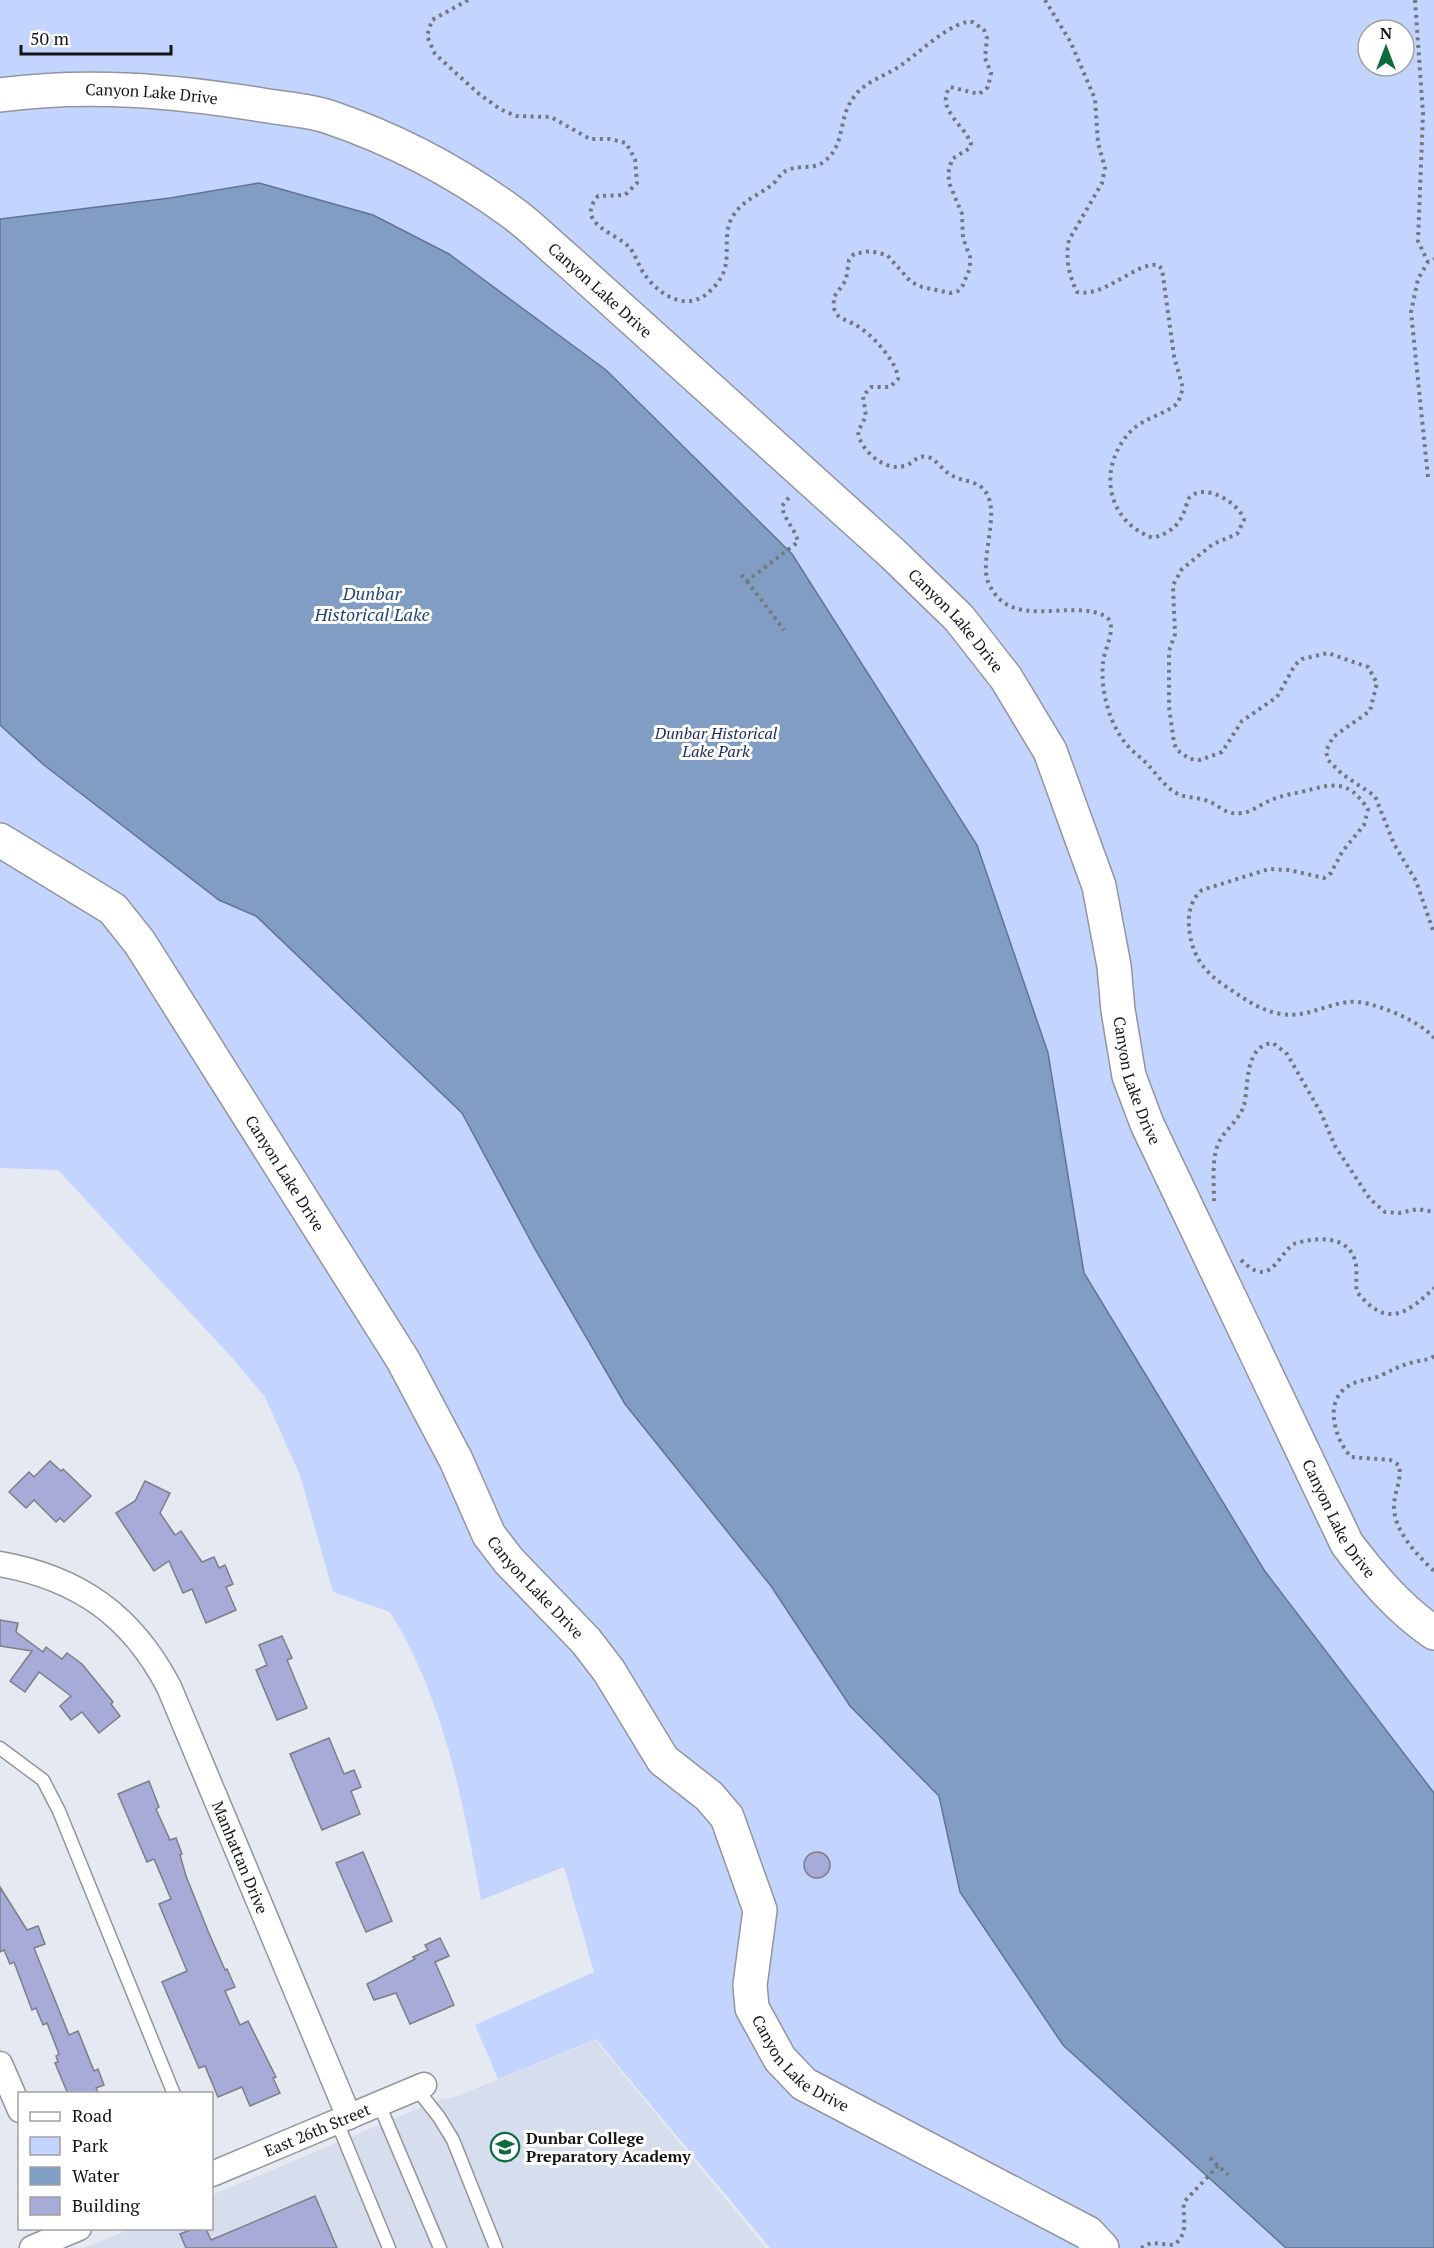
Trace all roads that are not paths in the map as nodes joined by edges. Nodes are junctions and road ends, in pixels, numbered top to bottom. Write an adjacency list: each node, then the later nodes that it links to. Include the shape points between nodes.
1 (0, 95): 4 (street, Canyon Lake Drive, via 70,88 180,92 327,116 395,143 461,178 512,212 893,554 959,618 1006,678 1050,751 1099,886 1129,1076 1147,1124 1347,1544 1405,1613)
2 (0, 840): 18 (street, Canyon Lake Drive, via 113,909 140,943 403,1360 456,1460 489,1535 586,1641 609,1671 663,1760 709,1796 727,1817 760,1910 750,1985 752,2008 780,2059 804,2084 1088,2233)
3 (0, 1564): 11 (street, Manhattan Drive, via 55,1578 86,1593 135,1634 153,1656 169,1687)
4 (1434, 1633)
5 (0, 1748): 8 (lane, via 43,1779)
6 (0, 2064): 10 (street)
7 (420, 2086): 9 (street, East 26th Street); 17 (lane, via 453,2140)
8 (173, 2092)
9 (379, 2104): 11 (street, East 26th Street); 16 (lane)
10 (18, 2105)
11 (343, 2119): 12 (street, East 26th Street); 15 (lane)
12 (213, 2174)
13 (74, 2230): 14 (street)
14 (32, 2248)
15 (389, 2248)
16 (440, 2248)
17 (496, 2248)
18 (1102, 2248)

